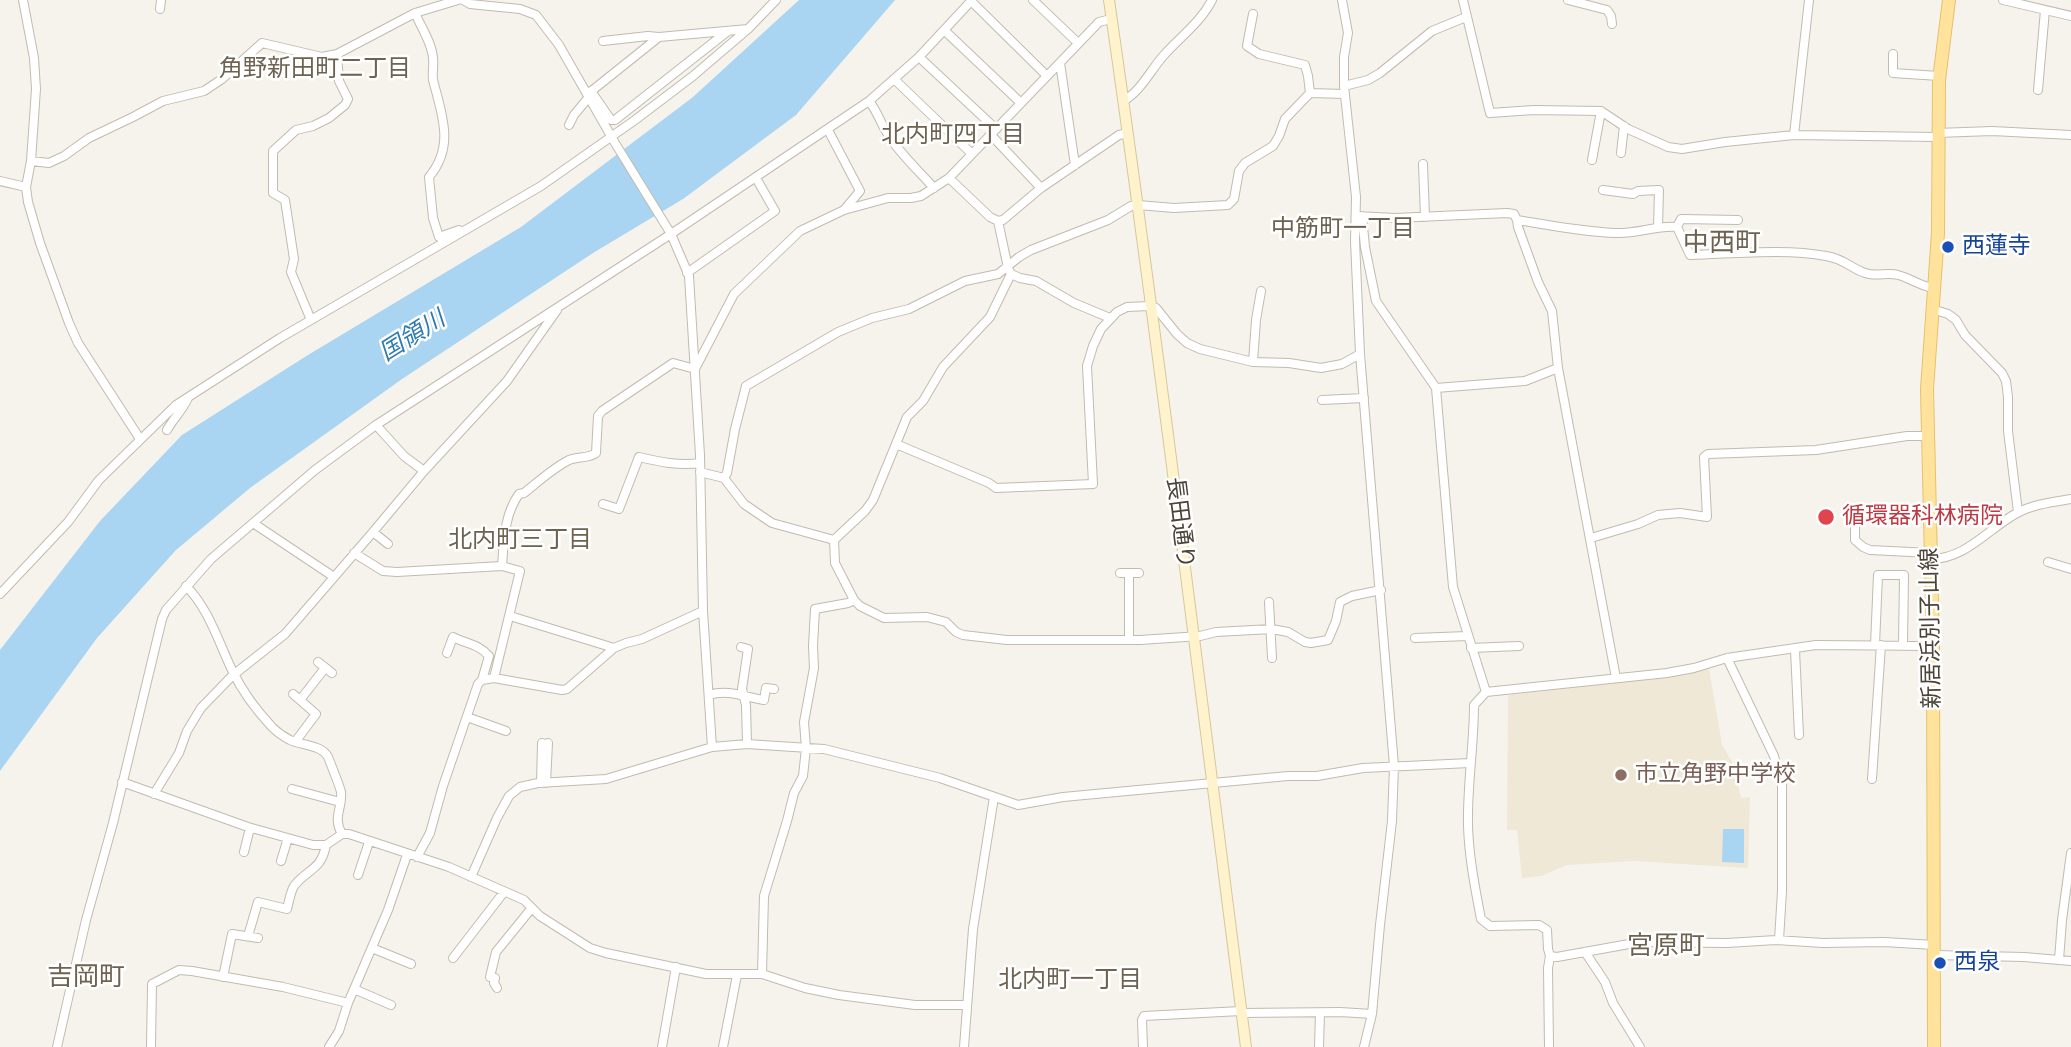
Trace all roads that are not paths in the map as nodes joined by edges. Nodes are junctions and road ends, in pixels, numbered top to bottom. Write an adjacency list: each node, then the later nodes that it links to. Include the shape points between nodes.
1 (23, 0): 55 (street, via 36,89)
2 (458, 0): 16 (street)
3 (463, 0): 38 (street, via 536,15)
4 (776, 0): 22 (street)
5 (972, 0): 23 (street); 32 (street)
6 (1032, 0): 27 (street)
7 (1108, 0): 20 (street, 長田通り)
8 (1212, 0): 40 (street)
9 (1342, 0): 35 (street, via 1348,33)
10 (1463, 0): 19 (street)
11 (1568, 0): 21 (street, via 1606,10)
12 (1809, 0): 48 (street)
13 (1949, 0): 33 (main road, 新居浜別子山線)
14 (2003, 0): 15 (street)
15 (2045, 10): 18 (street); 36 (street)
16 (415, 13): 28 (street); 74 (street, via 432,52 444,125 441,162 429,177 436,231 439,237)
17 (1253, 14): 37 (street, via 1247,46 1259,54 1305,65)
18 (2071, 16)
19 (1466, 17): 35 (street, via 1432,31 1380,73); 42 (street, via 1490,113)
20 (1111, 19): 27 (street, via 1099,22); 40 (street, 長田通り)
21 (1612, 24)
22 (748, 29): 24 (street); 51 (street)
23 (944, 30): 30 (street); 41 (street)
24 (727, 31): 25 (street); 38 (street, via 615,120)
25 (659, 37): 26 (street); 38 (street)
26 (603, 40)
27 (1078, 43): 31 (street)
28 (337, 54): 55 (street, via 322,57 262,43 204,91 163,101 49,163); 84 (street, via 339,81 348,99 345,105 329,118 296,130 273,151 273,193 285,200 294,259 291,272)
29 (1893, 54): 33 (street, via 1893,73)
30 (919, 57): 34 (street); 46 (street)
31 (1060, 62): 32 (street); 57 (street)
32 (1047, 76): 41 (street)
33 (1939, 76): 49 (main road, 新居浜別子山線)
34 (895, 80): 39 (street); 53 (street)
35 (1344, 90): 37 (street); 67 (street)
36 (2038, 90)
37 (1310, 93): 65 (street, via 1285,119 1273,146 1245,163 1234,200 1228,205)
38 (589, 94): 43 (street); 51 (street)
39 (869, 101): 45 (street); 62 (street, via 886,133)
40 (1123, 102): 47 (street, 長田通り)
41 (1021, 103): 46 (street)
42 (1601, 111): 44 (street); 54 (street)
43 (569, 125)
44 (1624, 126): 48 (street, via 1682,149); 52 (street)
45 (828, 130): 58 (street); 66 (street, via 860,191)
46 (994, 132): 53 (street); 63 (street)
47 (1128, 133): 57 (street); 65 (street, 長田通り)
48 (1794, 135): 49 (street)
49 (1937, 135): 50 (street, via 1992,131); 78 (main road, 新居浜別子山線)
50 (2071, 135)
51 (613, 139): 74 (street); 75 (street)
52 (1621, 153)
53 (972, 154): 59 (street)
54 (1592, 160)
55 (31, 161): 61 (street)
56 (1423, 164): 68 (street)
57 (1075, 165): 63 (street)
58 (756, 178): 75 (street); 77 (street, via 775,211)
59 (949, 178): 62 (street); 71 (street)
60 (0, 181): 61 (street)
61 (26, 187): 96 (street, via 40,243 78,343)
62 (934, 188): 66 (street, via 921,196 888,198)
63 (1041, 188): 71 (street)
64 (1603, 190): 73 (street, via 1633,194 1659,190)
65 (1138, 205): 76 (street, via 1031,250 1018,257); 80 (street, 長田通り)
66 (844, 210): 88 (street, via 800,232 734,294)
67 (1359, 216): 68 (street); 85 (street, via 1355,241); 89 (street, via 1376,301)
68 (1425, 217): 69 (street, via 1507,213)
69 (1517, 220): 73 (street, via 1616,233); 87 (street, via 1552,311)
70 (1738, 220): 72 (street, via 1681,219)
71 (998, 221): 76 (street)
72 (1677, 227): 73 (street); 78 (street, via 1690,255 1822,255 1871,275 1897,275)
73 (1658, 228)
74 (465, 230): 84 (street)
75 (669, 232): 77 (street); 81 (street)
76 (1009, 271): 83 (street); 97 (street, via 990,317 943,367 923,401 907,417); 100 (street, via 965,281 909,309 838,332 746,386)
77 (687, 272): 88 (street)
78 (1933, 288): 82 (main road, 新居浜別子山線)
79 (1261, 291): 86 (street)
80 (1150, 306): 83 (street, via 1127,307); 86 (street, via 1187,343); 125 (street, 長田通り)
81 (558, 307): 93 (street); 99 (street, via 508,381)
82 (1932, 309): 95 (main road, 新居浜別子山線); 104 (street, via 1956,320 2006,381)
83 (1111, 318): 97 (street, via 1101,329 1087,366 1093,484 996,488)
84 (311, 320): 90 (street)
85 (1360, 354): 86 (street, via 1321,368); 91 (street)
86 (1253, 362)
87 (1558, 368): 89 (street, via 1525,381); 107 (street)
88 (695, 369): 98 (street); 113 (street, via 673,363 602,411 596,453 571,459 519,494 509,513)
89 (1436, 388): 126 (street, via 1453,587)
90 (188, 398): 94 (street); 96 (street)
91 (1364, 398): 92 (street); 118 (street)
92 (1322, 400)
93 (376, 425): 99 (street); 105 (street)
94 (167, 430)
95 (1928, 436): 107 (street, via 1816,450 1708,454 1704,457 1707,517 1658,515); 111 (main road, 新居浜別子山線)
96 (140, 439): 119 (street)
97 (896, 444): 108 (street, via 866,511)
98 (700, 468): 100 (street); 102 (street, via 639,457 619,509); 122 (street)
99 (424, 471): 106 (street)
100 (724, 478): 108 (street, via 744,504 772,523)
101 (2071, 499): 104 (street)
102 (603, 504)
103 (1855, 508): 111 (street, via 1855,540 1863,547)
104 (2018, 512): 111 (street, via 1973,545 1940,559)
105 (253, 523): 116 (street); 117 (street)
106 (373, 532): 109 (street); 110 (street)
107 (1591, 538): 143 (street)
108 (834, 540): 120 (street, via 835,563)
109 (388, 544)
110 (354, 553): 113 (street, via 383,571); 116 (street)
111 (1931, 556): 132 (main road, 新居浜別子山線)
112 (2048, 562): 114 (street)
113 (502, 566): 123 (street, via 520,571)
114 (2071, 569)
115 (1139, 573): 128 (street, via 1125,573 1133,605)
116 (334, 577): 141 (street, via 285,634)
117 (187, 586): 141 (street, via 214,627); 160 (street, via 162,619)
118 (1381, 590): 124 (street, via 1340,602 1328,640 1305,642); 158 (street)
119 (0, 594)
120 (854, 600): 128 (street, via 884,618 928,617 947,622 963,635 1007,640); 156 (street, via 815,609 814,668 804,722)
121 (1269, 602): 124 (street)
122 (703, 611): 134 (street); 147 (street)
123 (510, 616): 134 (street); 142 (street)
124 (1272, 629): 125 (street); 139 (street)
125 (1192, 636): 128 (street); 162 (street, 長田通り)
126 (1467, 636): 127 (street); 135 (street)
127 (1415, 638)
128 (1129, 640)
129 (1878, 645): 131 (street); 131 (street, via 1878,575 1904,575); 136 (street, via 1816,645); 159 (street)
130 (1519, 646): 135 (street)
131 (1903, 646): 132 (street)
132 (1933, 646): 185 (main road, 新居浜別子山線)
133 (741, 647): 148 (street, via 748,649)
134 (614, 648): 142 (street, via 567,689)
135 (1471, 648): 146 (street)
136 (1795, 650): 138 (street); 151 (street)
137 (447, 653): 144 (street, via 453,637 470,648 478,646 489,656)
138 (1727, 657): 143 (street, via 1676,672); 183 (street, via 1780,777)
139 (1272, 658)
140 (325, 668): 152 (street, via 296,697 316,714)
141 (234, 674): 152 (street, via 273,729); 164 (street, via 201,708)
142 (494, 678): 144 (street)
143 (1616, 678): 146 (street)
144 (482, 680): 149 (street)
145 (774, 689): 148 (street, via 766,688 764,700)
146 (1486, 692): 157 (street, via 1474,705)
147 (709, 695): 148 (street); 155 (street)
148 (743, 695): 154 (street)
149 (467, 716): 150 (street); 175 (street, via 430,833)
150 (506, 731)
151 (1798, 736)
152 (296, 742): 166 (street, via 327,755)
153 (545, 743): 161 (street)
154 (747, 744): 155 (street); 156 (street)
155 (712, 747): 161 (street, via 606,779)
156 (806, 748): 165 (street, via 940,778); 193 (street, via 803,776 764,896)
157 (1470, 763): 158 (street); 187 (street, via 1468,827 1481,919 1490,926 1539,925 1547,930)
158 (1394, 766): 162 (street); 203 (street)
159 (1872, 779)
160 (122, 782): 164 (street); 204 (street)
161 (543, 783): 178 (street, via 520,787 509,796)
162 (1212, 783): 165 (street, via 1018,805); 201 (street, 長田通り)
163 (292, 789): 166 (street)
164 (154, 794): 167 (street)
165 (994, 797): 200 (street, via 973,929)
166 (340, 802): 168 (street, via 337,819)
167 (250, 828): 169 (street); 172 (street)
168 (342, 834): 170 (street); 171 (street)
169 (288, 838): 171 (street); 176 (street)
170 (369, 842): 174 (street); 177 (street)
171 (326, 845): 181 (street, via 318,866 295,885 288,909 258,902)
172 (244, 852)
173 (2071, 853): 189 (street)
174 (407, 855): 175 (street); 184 (street)
175 (417, 858): 178 (street)
176 (281, 860)
177 (358, 875)
178 (471, 877): 179 (street)
179 (504, 892): 180 (street, via 524,900); 188 (street)
180 (531, 909): 192 (street, via 590,948); 197 (street, via 496,952 490,977 495,978)
181 (248, 936): 182 (street); 195 (street, via 232,934)
182 (258, 938)
183 (1779, 940): 185 (street, via 1884,942); 186 (street, via 1640,942)
184 (372, 948): 191 (street); 196 (street)
185 (1934, 950): 189 (street); 216 (main road, 新居浜別子山線)
186 (1585, 952): 187 (street); 215 (street)
187 (1550, 956): 214 (street)
188 (453, 958)
189 (2059, 960): 190 (street)
190 (2071, 961)
191 (411, 964)
192 (676, 967): 194 (street); 207 (street)
193 (762, 974): 194 (street); 200 (street, via 839,995 915,1005)
194 (737, 975): 208 (street)
195 (223, 977): 198 (street); 205 (street, via 179,970 152,984)
196 (354, 989): 198 (street); 199 (street)
197 (497, 989)
198 (348, 1003): 206 (street)
199 (391, 1004)
200 (967, 1005): 209 (street)
201 (1241, 1012): 202 (street); 210 (street, via 1144,1016); 211 (street, 長田通り)
202 (1320, 1013): 203 (street); 212 (street)
203 (1372, 1014): 213 (street)
204 (57, 1047)
205 (151, 1047)
206 (329, 1047)
207 (662, 1047)
208 (723, 1047)
209 (964, 1047)
210 (1143, 1047)
211 (1246, 1047)
212 (1319, 1047)
213 (1364, 1047)
214 (1549, 1047)
215 (1640, 1047)
216 (1934, 1047)

